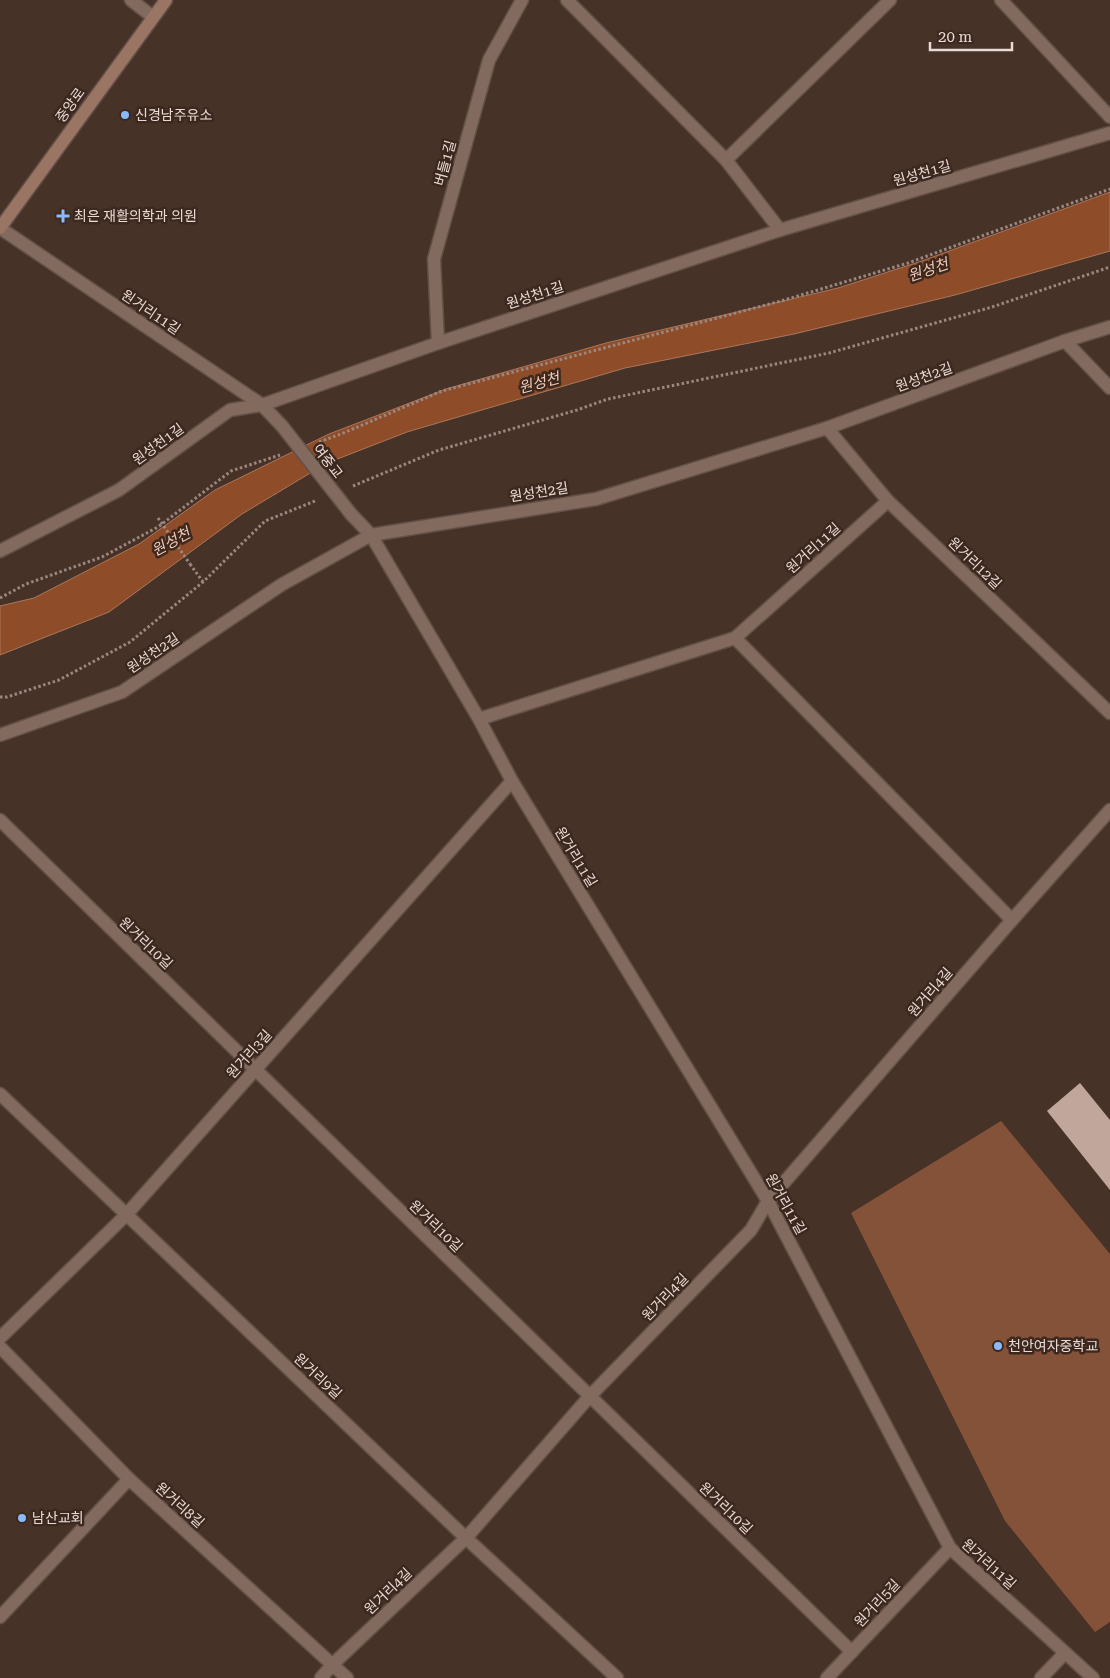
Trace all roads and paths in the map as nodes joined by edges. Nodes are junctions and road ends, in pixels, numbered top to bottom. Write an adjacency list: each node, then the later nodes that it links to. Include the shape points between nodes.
1 (131, 0): 7 (street)
2 (166, 0): 7 (street, 중앙로)
3 (522, 0): 17 (street, 버들1길, via 489,60 434,259)
4 (567, 0): 10 (street)
5 (890, 0): 10 (street)
6 (1001, 0): 8 (street)
7 (153, 17): 12 (street, 중앙로)
8 (1110, 117)
9 (1110, 133): 13 (street, 원성천1길)
10 (726, 160): 13 (street)
11 (1110, 189): 22 (path, via 872,274 442,391)
12 (0, 228): 19 (street, 원거리11길)
13 (780, 230): 17 (street, 원성천1길)
14 (1110, 267): 24 (path, via 992,306 829,353 608,399 439,450)
15 (1110, 327): 16 (street, 원성천2길)
16 (1065, 341): 18 (street); 21 (street, 원성천2길)
17 (438, 342): 19 (street, 원성천1길)
18 (1110, 388)
19 (262, 405): 20 (street, 원거리11길); 30 (street, 원성천1길, via 230,410 119,490)
20 (282, 426): 27 (street, 여중교, bridge)
21 (827, 428): 26 (street, 원거리12길); 29 (street, 원성천2길, via 596,498)
22 (314, 444)
23 (286, 453): 28 (path, via 231,471)
24 (352, 486)
25 (317, 500): 31 (path, via 265,521)
26 (888, 501): 33 (street, 원거리11길); 35 (street, 원거리12길)
27 (351, 514): 29 (street, 원거리11길)
28 (163, 523): 31 (path, bridge, via 158,518); 32 (path, via 102,557 26,584)
29 (370, 534): 36 (street, 원거리11길); 37 (street, 원성천2길, via 281,585 122,692)
30 (0, 551)
31 (202, 582): 34 (path, via 130,642 59,680)
32 (0, 598)
33 (735, 638): 36 (street, 원거리11길); 41 (street)
34 (0, 697)
35 (1110, 714)
36 (479, 719): 38 (street, 원거리11길)
37 (0, 735)
38 (512, 781): 42 (street, 원거리3길); 44 (street, 원거리11길)
39 (1110, 810): 41 (street, 원거리4길)
40 (0, 820): 42 (street, 원거리10길)
41 (1012, 920): 44 (street, 원거리4길)
42 (254, 1070): 45 (street, 원거리3길); 48 (street, 원거리10길)
43 (0, 1094): 45 (street, 원거리9길)
44 (768, 1201): 48 (street, 원거리4길, via 751,1230); 51 (street, 원거리11길)
45 (126, 1215): 46 (street, 원거리3길); 50 (street, 원거리9길)
46 (0, 1338)
47 (0, 1347): 49 (street, 원거리8길)
48 (590, 1396): 50 (street, 원거리4길); 53 (street, 원거리10길)
49 (129, 1479): 52 (street); 55 (street, 원거리8길)
50 (466, 1538): 55 (street, 원거리4길); 58 (street, 원거리9길)
51 (950, 1548): 53 (street, 원거리5길); 54 (street, 원거리11길)
52 (0, 1617)
53 (852, 1652): 59 (street, 원거리5길)
54 (1065, 1653): 60 (street); 61 (street, 원거리11길)
55 (333, 1664): 56 (street, 원거리4길); 57 (street, 원거리8길)
56 (321, 1678)
57 (347, 1678)
58 (617, 1678)
59 (827, 1678)
60 (1041, 1678)
61 (1093, 1678)

